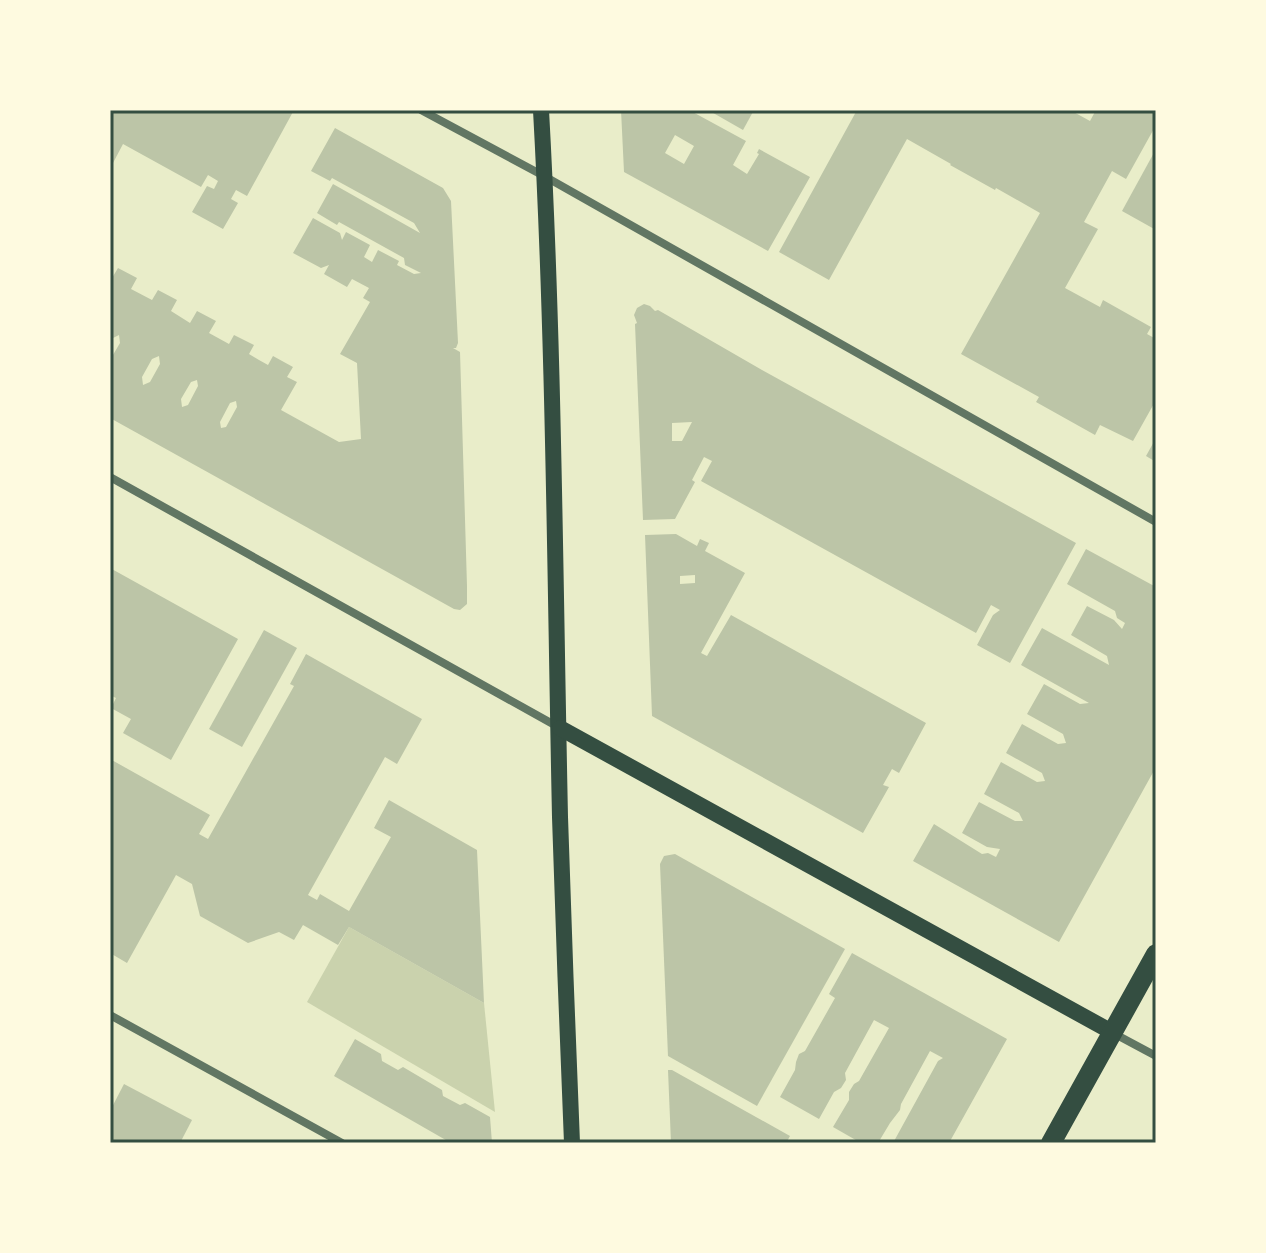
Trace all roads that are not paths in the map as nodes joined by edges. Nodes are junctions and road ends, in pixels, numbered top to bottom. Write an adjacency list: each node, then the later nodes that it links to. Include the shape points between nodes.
1 (421, 110): 3 (street)
2 (541, 110): 3 (main road)
3 (544, 176): 5 (street); 6 (main road)
4 (110, 477): 6 (street)
5 (1156, 522)
6 (560, 728): 9 (main road); 12 (main road)
7 (1156, 954): 9 (main road)
8 (110, 1015): 11 (street)
9 (1112, 1032): 10 (street); 13 (main road)
10 (1156, 1056)
11 (342, 1143)
12 (572, 1143)
13 (1051, 1143)

